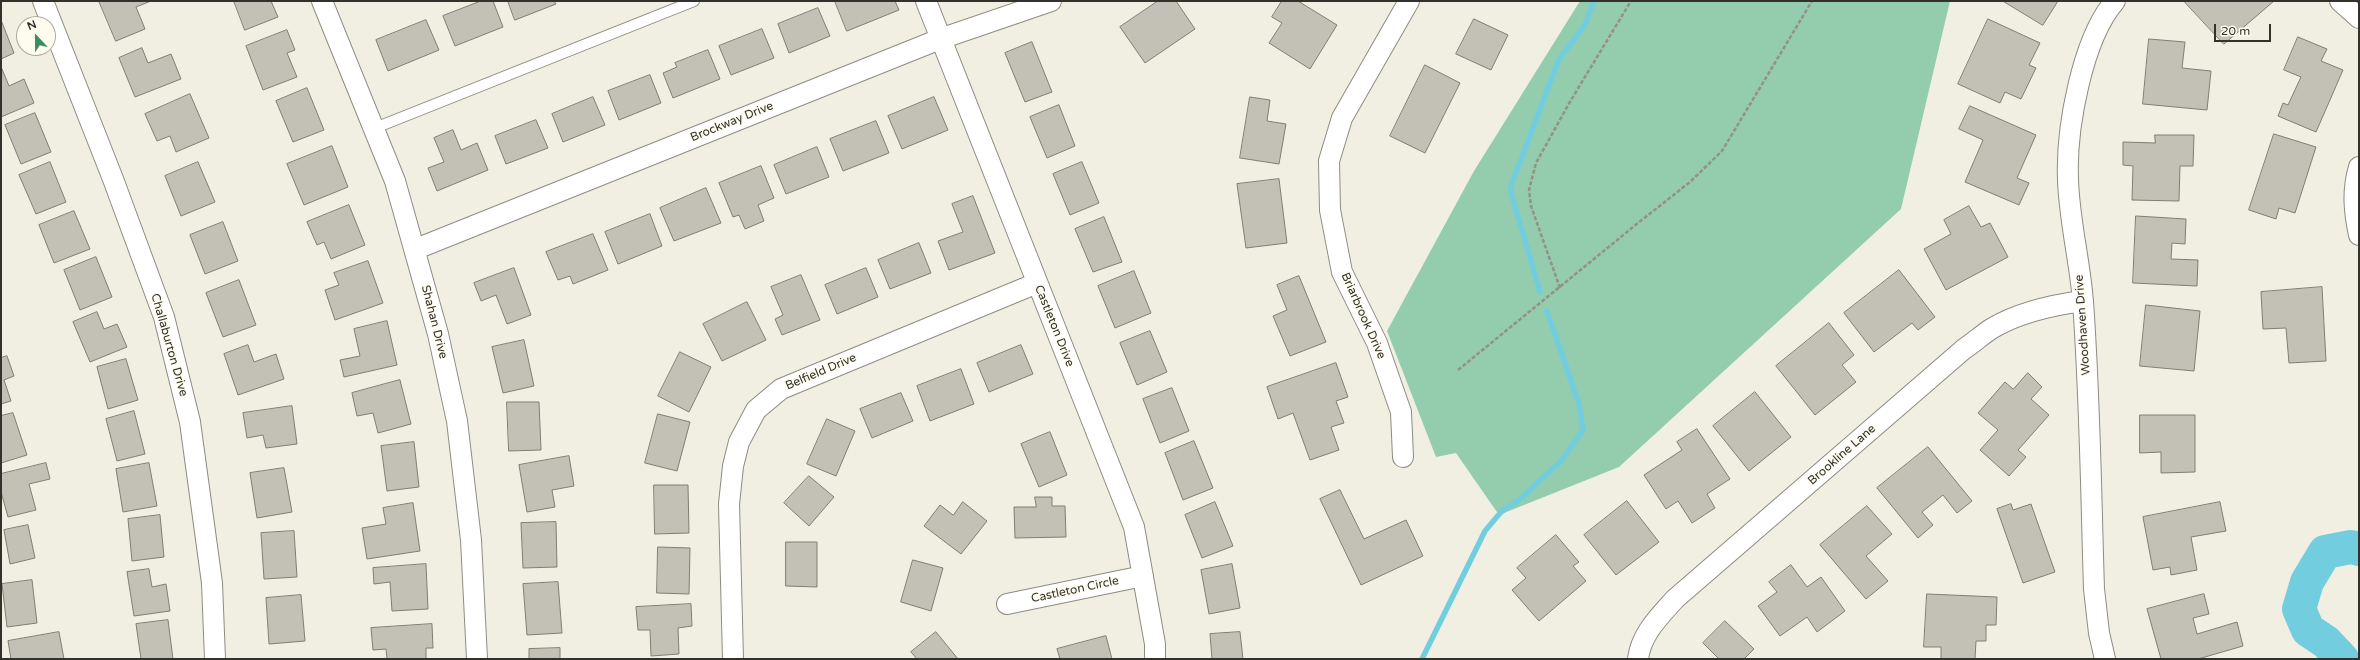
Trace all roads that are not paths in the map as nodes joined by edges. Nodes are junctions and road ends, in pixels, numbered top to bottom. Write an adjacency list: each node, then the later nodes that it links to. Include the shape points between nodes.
1 (43, 1): 20 (street, Challaburton Drive, via 164,316 190,422 212,583)
2 (694, 1): 11 (lane)
3 (926, 1): 10 (street, Castleton Drive)
4 (1050, 1): 10 (street, Brockway Drive)
5 (1409, 1): 17 (street, Briarbrook Drive, via 1342,118 1329,161 1330,210 1342,272 1377,342 1401,412)
6 (2115, 1): 16 (street, Woodhaven Drive, via 2092,41 2079,77 2072,120 2068,178)
7 (2340, 1): 9 (street)
8 (329, 3): 11 (street, Shahan Drive)
9 (2359, 18)
10 (940, 39): 14 (street, Brockway Drive); 15 (street, Castleton Drive)
11 (375, 128): 14 (street, Shahan Drive)
12 (2359, 167): 13 (street, via 2354,184 2354,209)
13 (2359, 235)
14 (416, 249): 21 (street, Shahan Drive, via 457,420 471,540)
15 (1037, 283): 18 (street, Castleton Drive, via 1134,527); 22 (street, Belfield Drive, via 781,389 756,410 739,442 733,466 729,504)
16 (2083, 301): 24 (street, Brookline Lane, via 2053,305 2019,316 1992,329 1964,349 1675,599 1651,626 1639,648); 25 (street, Woodhaven Drive, via 2094,589 2098,633)
17 (1403, 457)
18 (1143, 576): 19 (street, Castleton Circle); 23 (street, Castleton Drive)
19 (1008, 604)
20 (215, 659)
21 (477, 659)
22 (733, 659)
23 (1155, 659)
24 (1638, 659)
25 (2105, 659)

